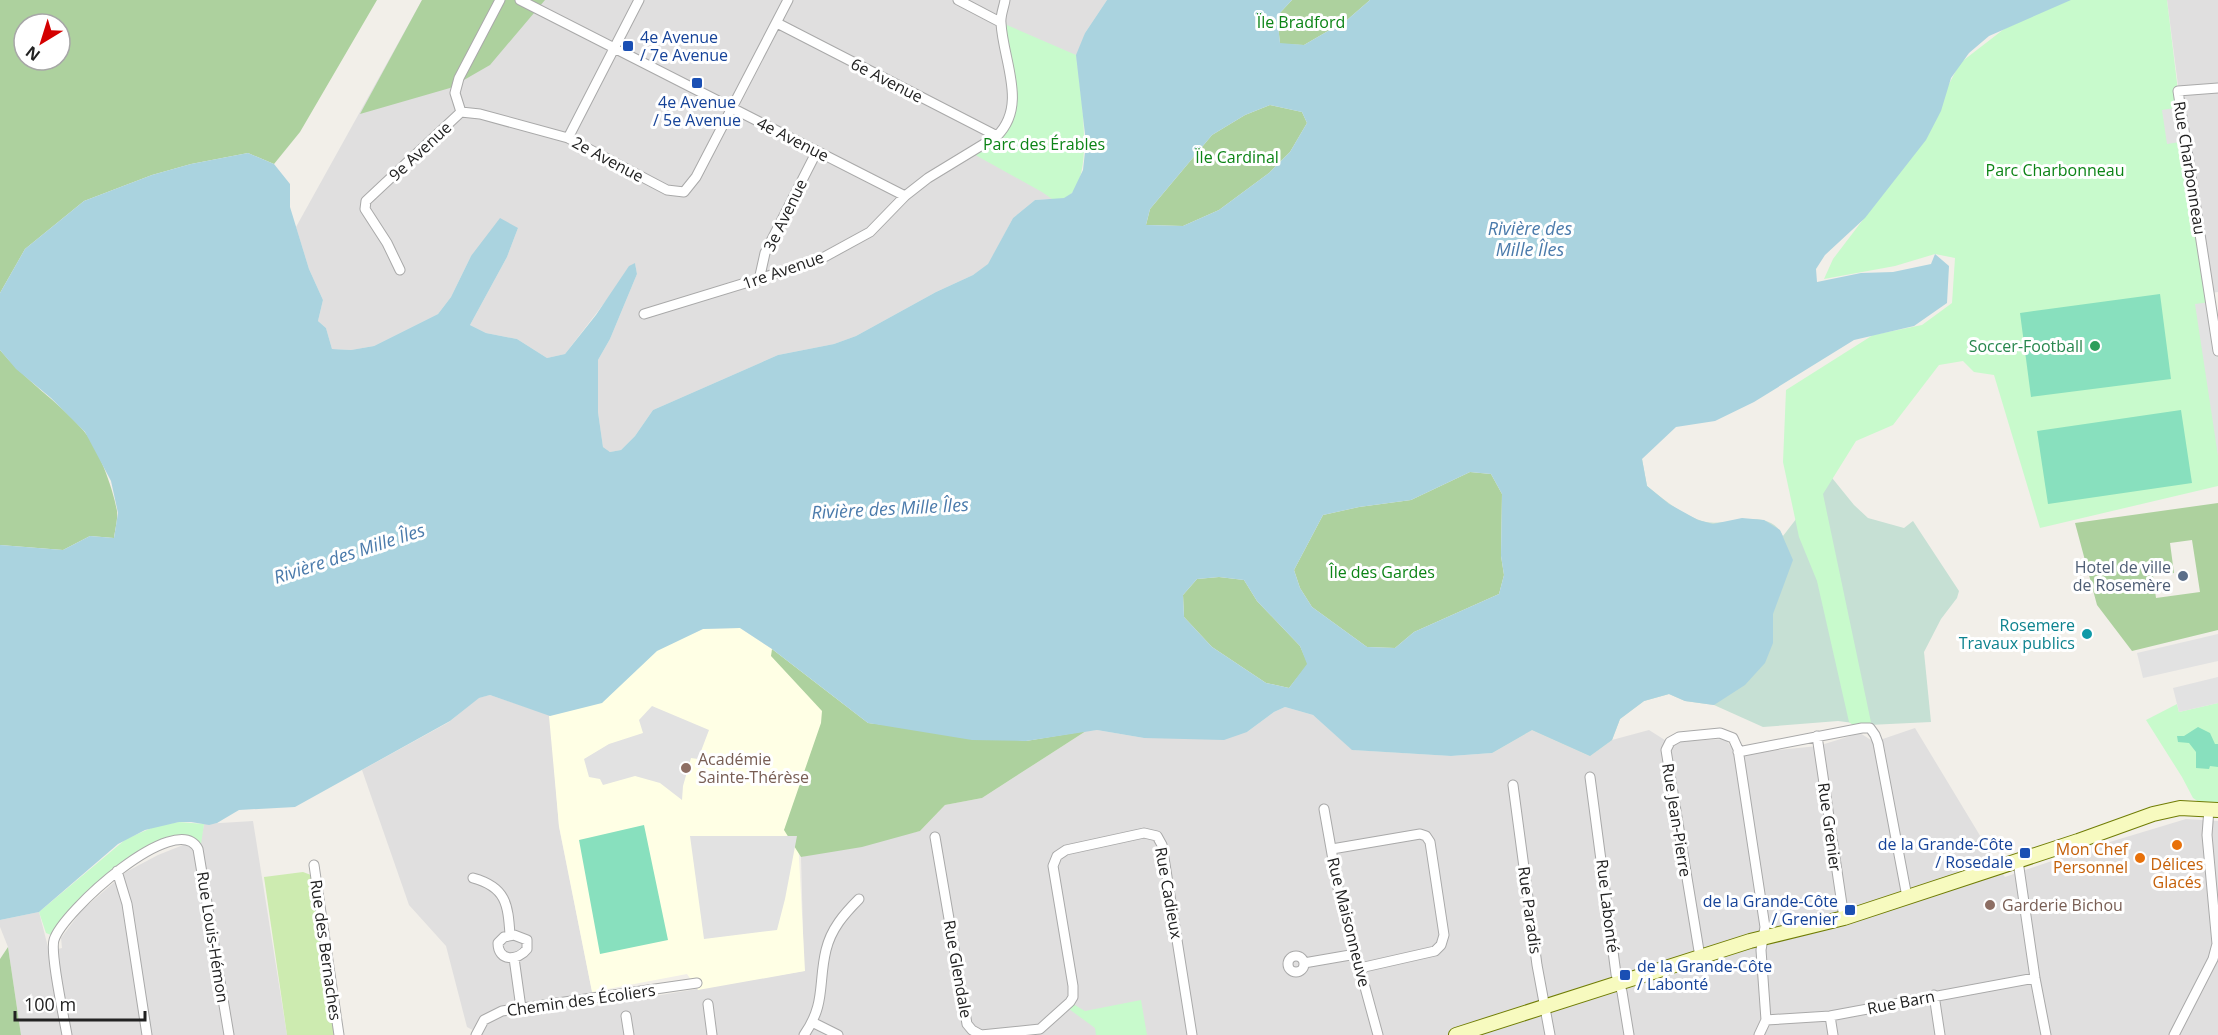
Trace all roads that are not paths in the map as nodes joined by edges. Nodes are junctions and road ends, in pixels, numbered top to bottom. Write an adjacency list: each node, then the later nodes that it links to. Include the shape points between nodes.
1 (500, 0): 12 (street, 9e Avenue, via 459,78 455,93)
2 (520, 0): 9 (street, 4e Avenue)
3 (639, 0): 9 (street)
4 (788, 0): 8 (street)
5 (958, 0): 7 (street)
6 (1005, 0): 7 (street, 1re Avenue)
7 (1000, 22): 13 (street, 1re Avenue, via 1011,75 1012,112)
8 (777, 23): 11 (street); 13 (street, 6e Avenue)
9 (615, 48): 11 (street, 4e Avenue); 14 (street)
10 (2218, 88): 19 (street, Rue Charbonneau, via 2178,91)
11 (732, 108): 14 (street, 2e Avenue, via 684,192 667,190); 15 (street, 4e Avenue)
12 (461, 112): 14 (street, 2e Avenue); 17 (street, 9e Avenue, via 366,201 365,209)
13 (997, 136): 16 (street, 1re Avenue)
14 (568, 138)
15 (817, 151): 16 (street, 4e Avenue); 18 (street, 3e Avenue, via 765,253)
16 (905, 196): 18 (street, 1re Avenue, via 870,232 817,261)
17 (399, 270)
18 (759, 280): 20 (street, 1re Avenue)
19 (2213, 289): 21 (street, Rue Charbonneau)
20 (644, 314)
21 (2218, 351)
22 (1817, 736): 23 (street); 34 (street, via 1862,728 1870,728 1875,735); 36 (street, Rue Grenier)
23 (1738, 752): 38 (street, via 1765,927); 40 (street, Rue Jean-Pierre, via 1733,738 1720,734 1675,739 1666,754)
24 (1590, 777): 46 (street, Rue Labonté)
25 (1513, 784): 49 (street, Rue Paradis)
26 (1324, 809): 29 (street, Rue Maisonneuve)
27 (2213, 809): 30 (main road, via 2180,808 2153,814); 74 (street, via 2207,831 2217,944)
28 (935, 837): 55 (street, Rue Glendale, via 968,1026 981,1035)
29 (1332, 849): 39 (street, Rue Maisonneuve); 43 (street, via 1417,834 1430,842 1444,934 1442,943 1434,951)
30 (2018, 861): 34 (main road); 44 (street)
31 (314, 865): 59 (street, Rue des Bernaches)
32 (117, 871): 56 (street, via 72,915 54,939); 57 (street, via 125,896); 58 (street, Rue Louis-Hémon, via 140,855 182,838 198,849)
33 (473, 878): 37 (street, via 502,894)
34 (1907, 897): 36 (main road)
35 (858, 899): 54 (street, via 830,939 820,1000)
36 (1844, 918): 38 (main road)
37 (510, 935): 41 (street, via 501,939 498,948 503,956); 41 (street, via 524,937 528,944 525,952)
38 (1763, 938): 40 (main road); 53 (street)
39 (1356, 954): 42 (street); 43 (street, Rue Maisonneuve)
40 (1700, 957): 46 (main road)
41 (514, 958): 50 (street)
42 (1304, 963)
43 (1360, 968): 66 (street, Rue Maisonneuve)
44 (2035, 978): 47 (street, Rue Barn); 73 (street)
45 (697, 983): 50 (street, Chemin des Écoliers)
46 (1619, 983): 49 (main road); 69 (street, Rue Labonté)
47 (1934, 995): 52 (street, Rue Barn); 72 (street)
48 (708, 1004): 62 (street)
49 (1545, 1006): 67 (main road); 68 (street, Rue Paradis)
50 (521, 1008): 60 (street, Chemin des Écoliers, via 490,1016)
51 (626, 1016): 61 (street)
52 (1830, 1016): 53 (street, Rue Barn); 71 (street)
53 (1766, 1020): 70 (street)
54 (812, 1022): 63 (street); 64 (street)
55 (1040, 1032): 65 (street, Rue Cadieux, via 1072,1000 1074,990 1055,858 1066,850 1147,833 1157,836 1162,845)
56 (67, 1035)
57 (147, 1035)
58 (229, 1035)
59 (339, 1035)
60 (476, 1035)
61 (629, 1035)
62 (712, 1035)
63 (804, 1035)
64 (838, 1035)
65 (1192, 1035)
66 (1378, 1035)
67 (1455, 1035)
68 (1550, 1035)
69 (1629, 1035)
70 (1759, 1035)
71 (1833, 1035)
72 (1940, 1035)
73 (2046, 1035)
74 (2174, 1035)

